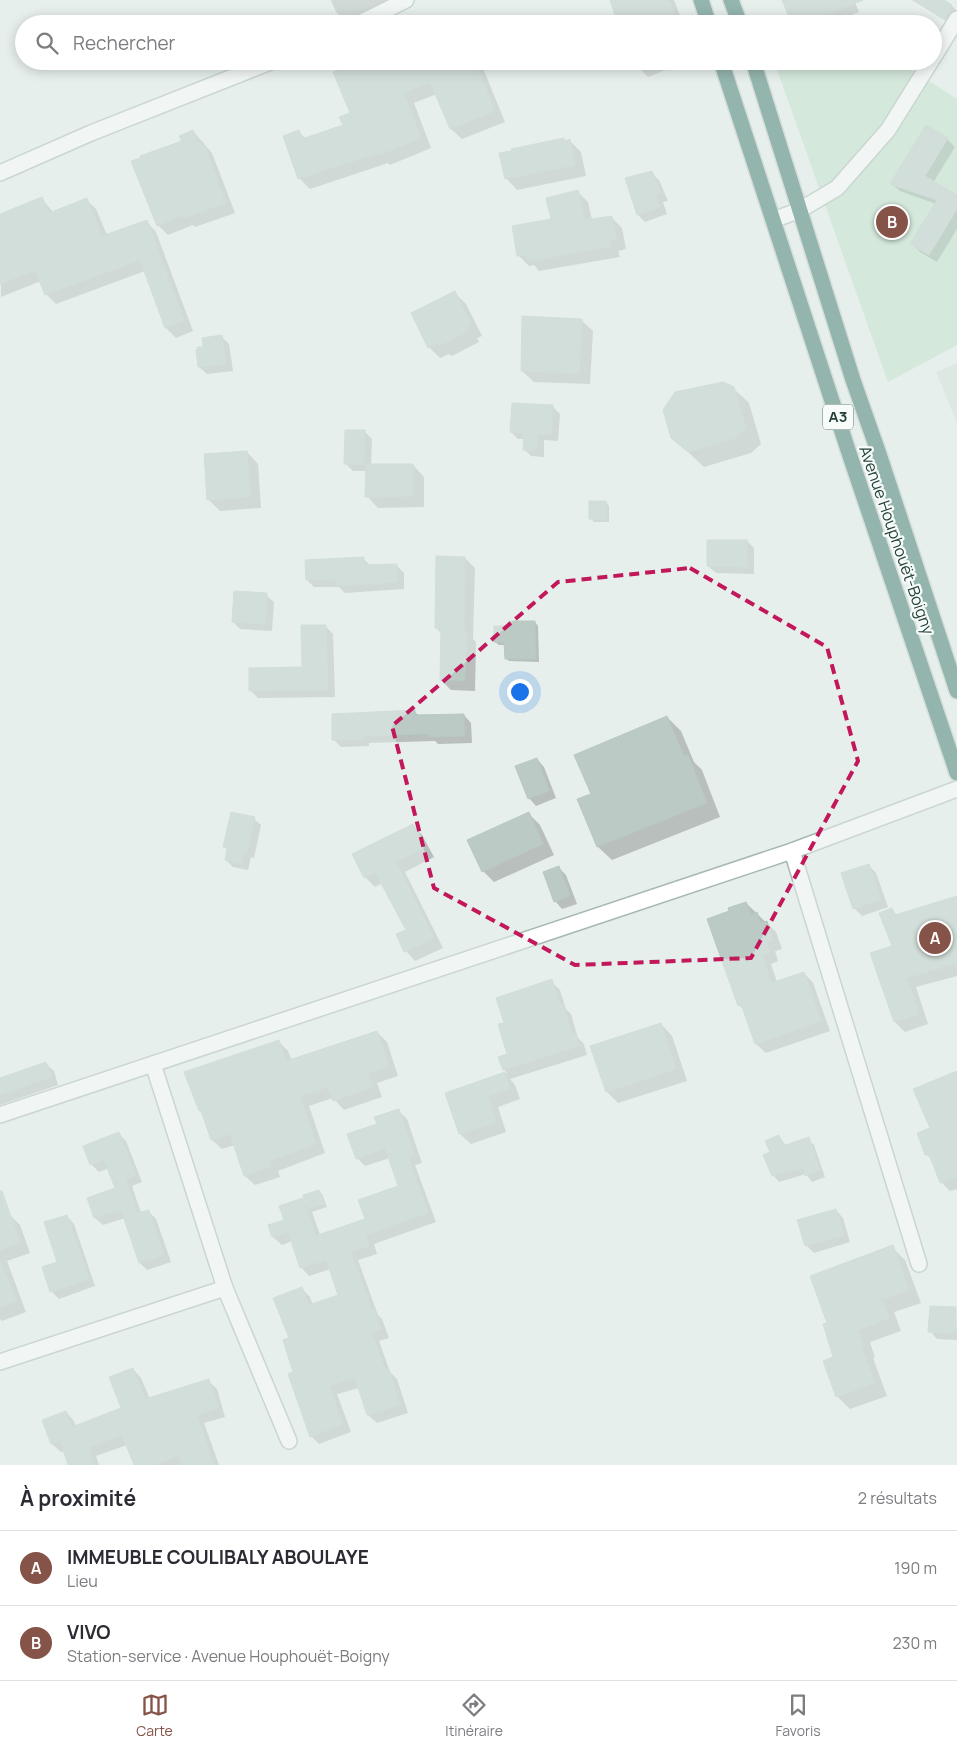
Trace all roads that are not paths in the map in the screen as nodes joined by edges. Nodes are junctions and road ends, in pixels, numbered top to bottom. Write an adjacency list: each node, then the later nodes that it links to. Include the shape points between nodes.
1 (406, 0): 4 (street)
2 (701, 0): 5 (highway)
3 (731, 0): 6 (highway)
4 (376, 15)
5 (706, 15)
6 (737, 15)
7 (957, 19): 8 (street)
8 (942, 43)
9 (251, 70): 13 (street)
10 (724, 70): 15 (highway, Avenue Houphouët-Boigny / A3)
11 (756, 70): 14 (highway, Avenue Houphouët-Boigny / A3)
12 (925, 70): 14 (street, via 888,130 850,174 837,188)
13 (0, 173)
14 (800, 210): 15 (street); 16 (highway, Avenue Houphouët-Boigny / A3)
15 (773, 220): 17 (highway, Avenue Houphouët-Boigny / A3)
16 (957, 690)
17 (957, 773)
18 (957, 789): 19 (street)
19 (792, 851): 20 (street); 22 (street)
20 (153, 1064): 21 (street); 23 (street)
21 (0, 1115)
22 (920, 1264)
23 (225, 1288): 24 (street); 25 (street)
24 (0, 1362)
25 (289, 1441)

